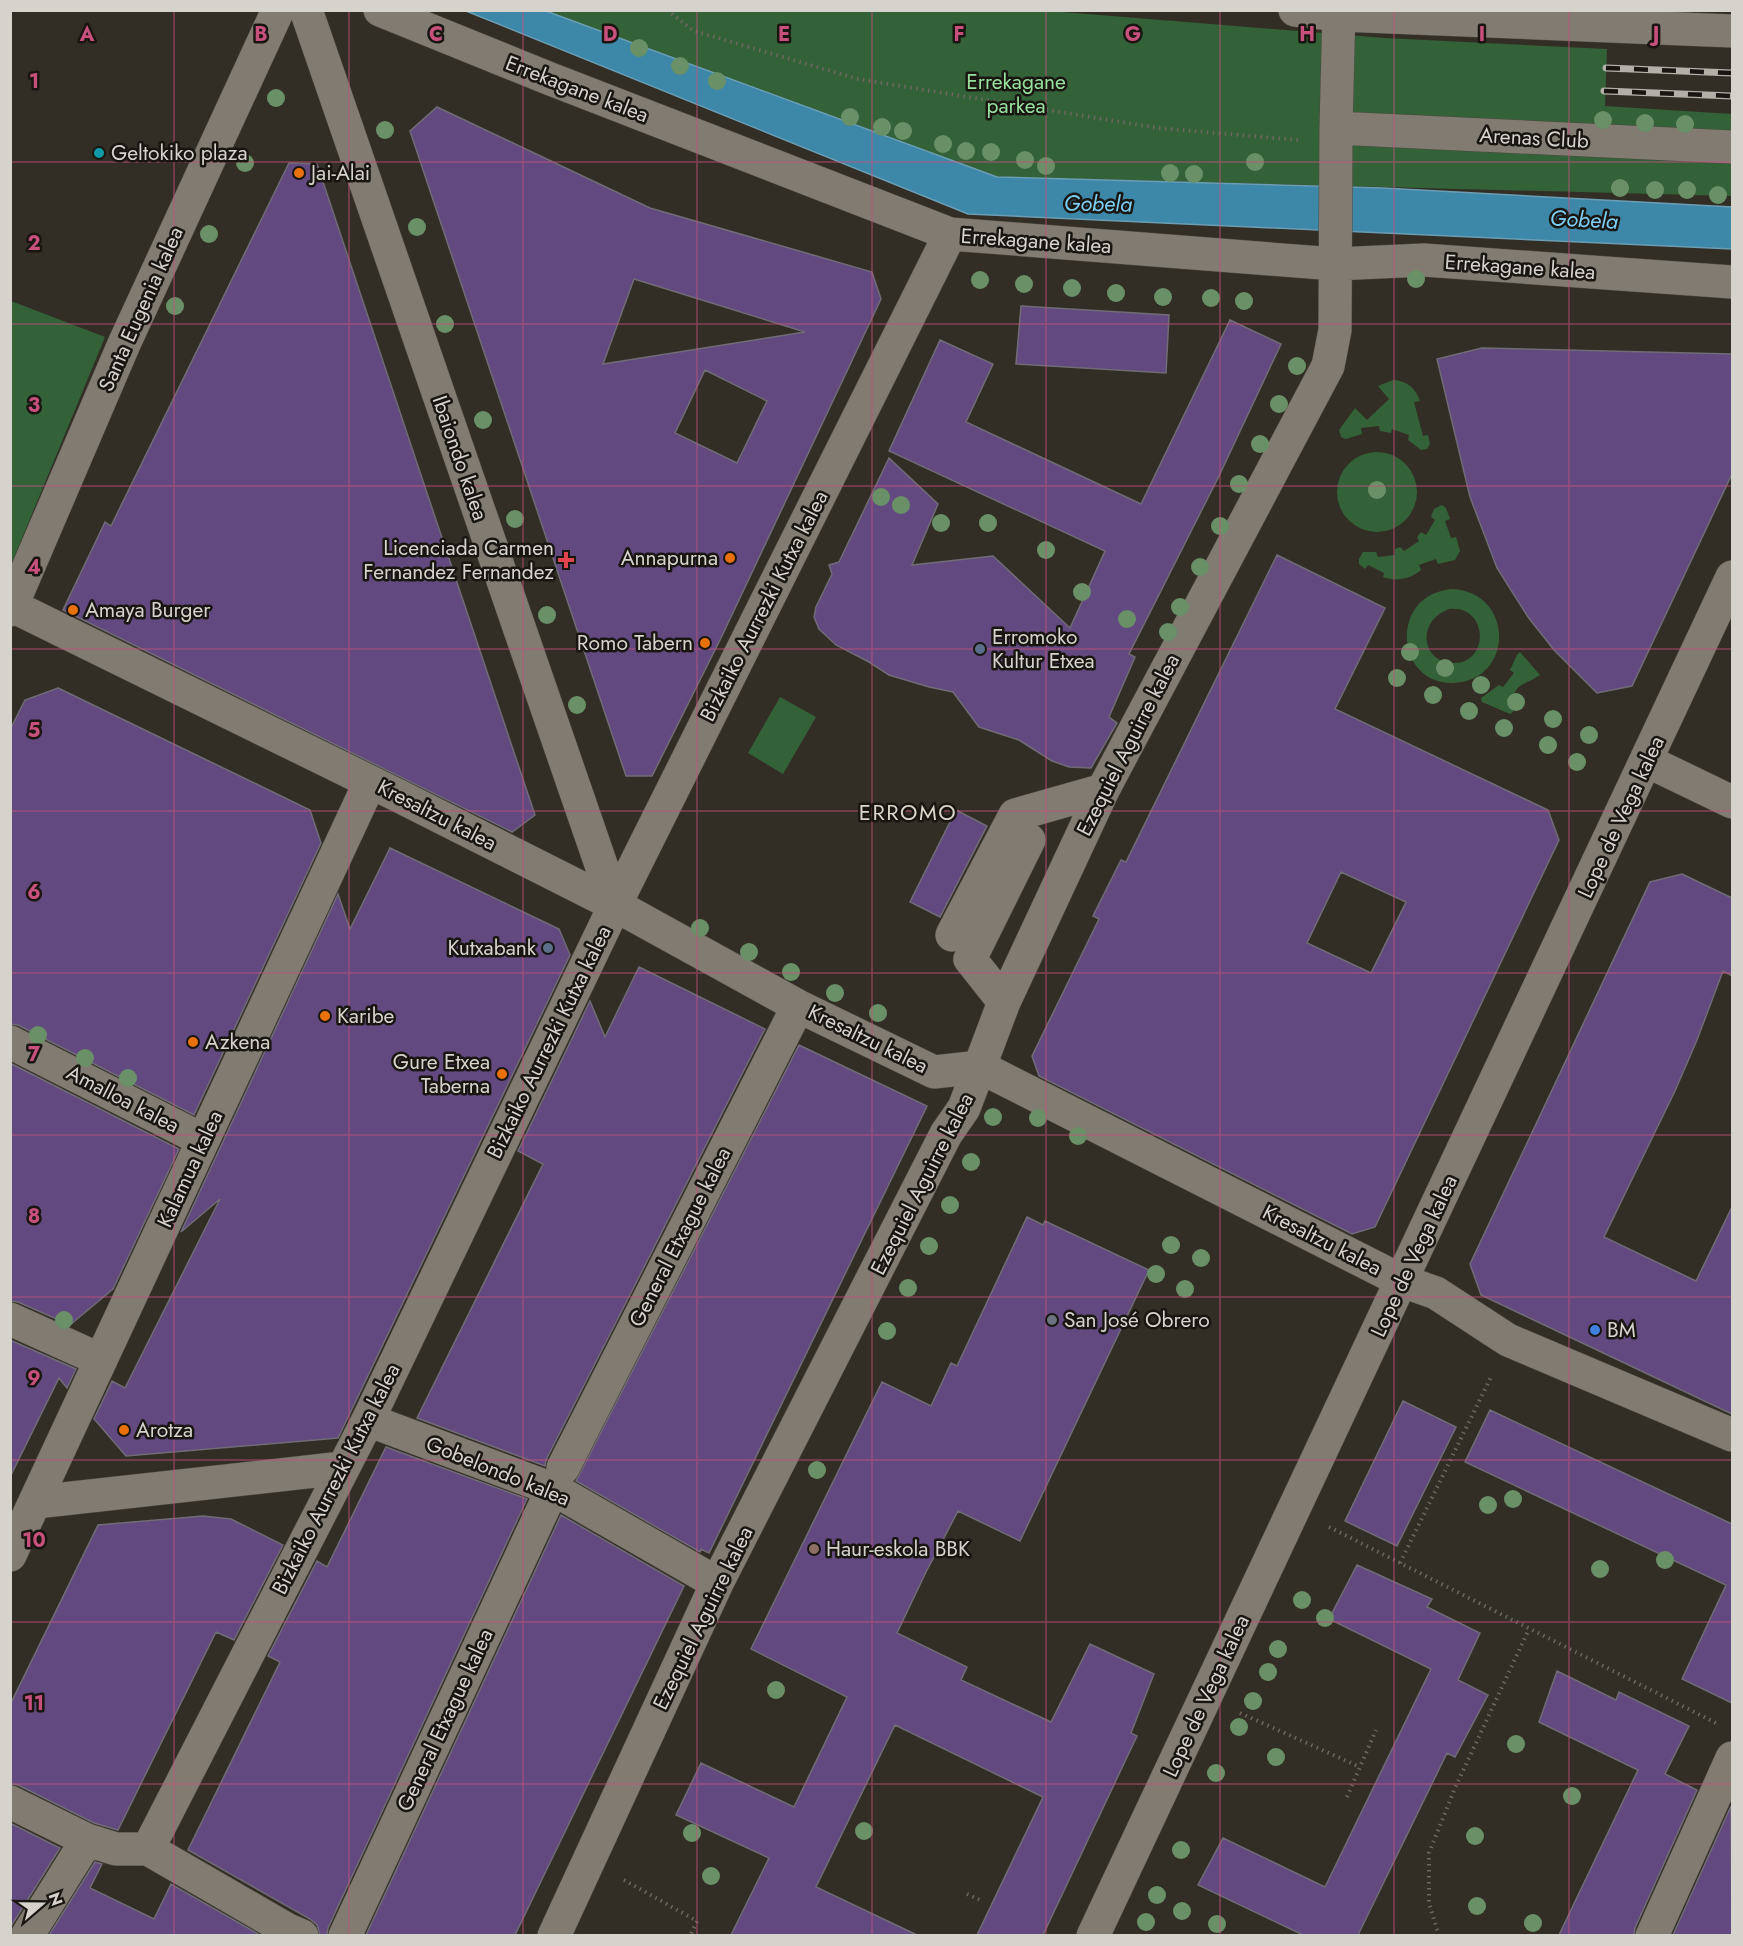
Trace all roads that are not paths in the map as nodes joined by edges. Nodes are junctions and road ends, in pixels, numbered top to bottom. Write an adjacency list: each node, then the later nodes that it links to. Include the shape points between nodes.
1 (278, 10): 13 (street, Santa Eugenia kalea, via 124,344)
2 (306, 10): 19 (street, Ibaiondo kalea)
3 (380, 10): 9 (street, Errekagane kalea)
4 (1295, 10): 5 (street)
5 (1340, 13): 6 (street); 7 (street)
6 (1732, 31)
7 (1336, 137): 8 (street, Arenas Club); 10 (street, Ezequiel Aguirre kalea)
8 (1732, 147)
9 (950, 234): 10 (street, Errekagane kalea); 19 (street, Bizkaiko Aurrezki Kutxa kalea)
10 (1335, 264): 11 (street, Errekagane kalea, via 1424,260); 16 (street, Ezequiel Aguirre kalea, via 1335,330 1328,366)
11 (1732, 282)
12 (1732, 577): 14 (street, Lope de Vega kalea)
13 (11, 607): 15 (street, Kresaltzu kalea)
14 (1647, 761): 17 (street); 26 (street, Lope de Vega kalea)
15 (370, 782): 19 (street, Kresaltzu kalea); 25 (street, Kalamua kalea)
16 (1103, 790): 20 (street, via 1014,815); 21 (street, Ezequiel Aguirre kalea)
17 (1732, 802)
18 (1029, 840): 21 (street, via 970,959)
19 (615, 905): 22 (street, Kresaltzu kalea); 29 (street, Bizkaiko Aurrezki Kutxa kalea)
20 (952, 935)
21 (1004, 1002): 24 (street, Ezequiel Aguirre kalea)
22 (798, 1006): 24 (street, Kresaltzu kalea, via 934,1072); 32 (street, General Etxague kalea)
23 (10, 1042): 25 (street, Amalloa kalea)
24 (980, 1067): 26 (street, Kresaltzu kalea); 36 (street, Ezequiel Aguirre kalea, via 964,1108 941,1145)
25 (203, 1140): 28 (street, Kalamua kalea)
26 (1402, 1281): 30 (street, Kresaltzu kalea, via 1436,1293 1508,1340); 45 (street, Lope de Vega kalea)
27 (10, 1319): 28 (street)
28 (101, 1360): 33 (street, Kalamua kalea)
29 (368, 1420): 31 (street, Bizkaiko Aurrezki Kutxa kalea); 36 (street, Gobelondo kalea, via 555,1490)
30 (1732, 1435)
31 (342, 1468): 33 (street); 40 (street, Bizkaiko Aurrezki Kutxa kalea)
32 (563, 1468)
33 (36, 1502): 35 (street, Kalamua kalea)
34 (544, 1504): 43 (street, General Etxague kalea)
35 (10, 1555)
36 (717, 1583): 44 (street, Ezequiel Aguirre kalea)
37 (1732, 1758): 46 (street)
38 (10, 1802): 39 (street)
39 (87, 1840): 40 (street, via 116,1849); 42 (street)
40 (148, 1849): 41 (street)
41 (292, 1934)
42 (27, 1935)
43 (345, 1935)
44 (554, 1935)
45 (1093, 1935)
46 (1652, 1935)

